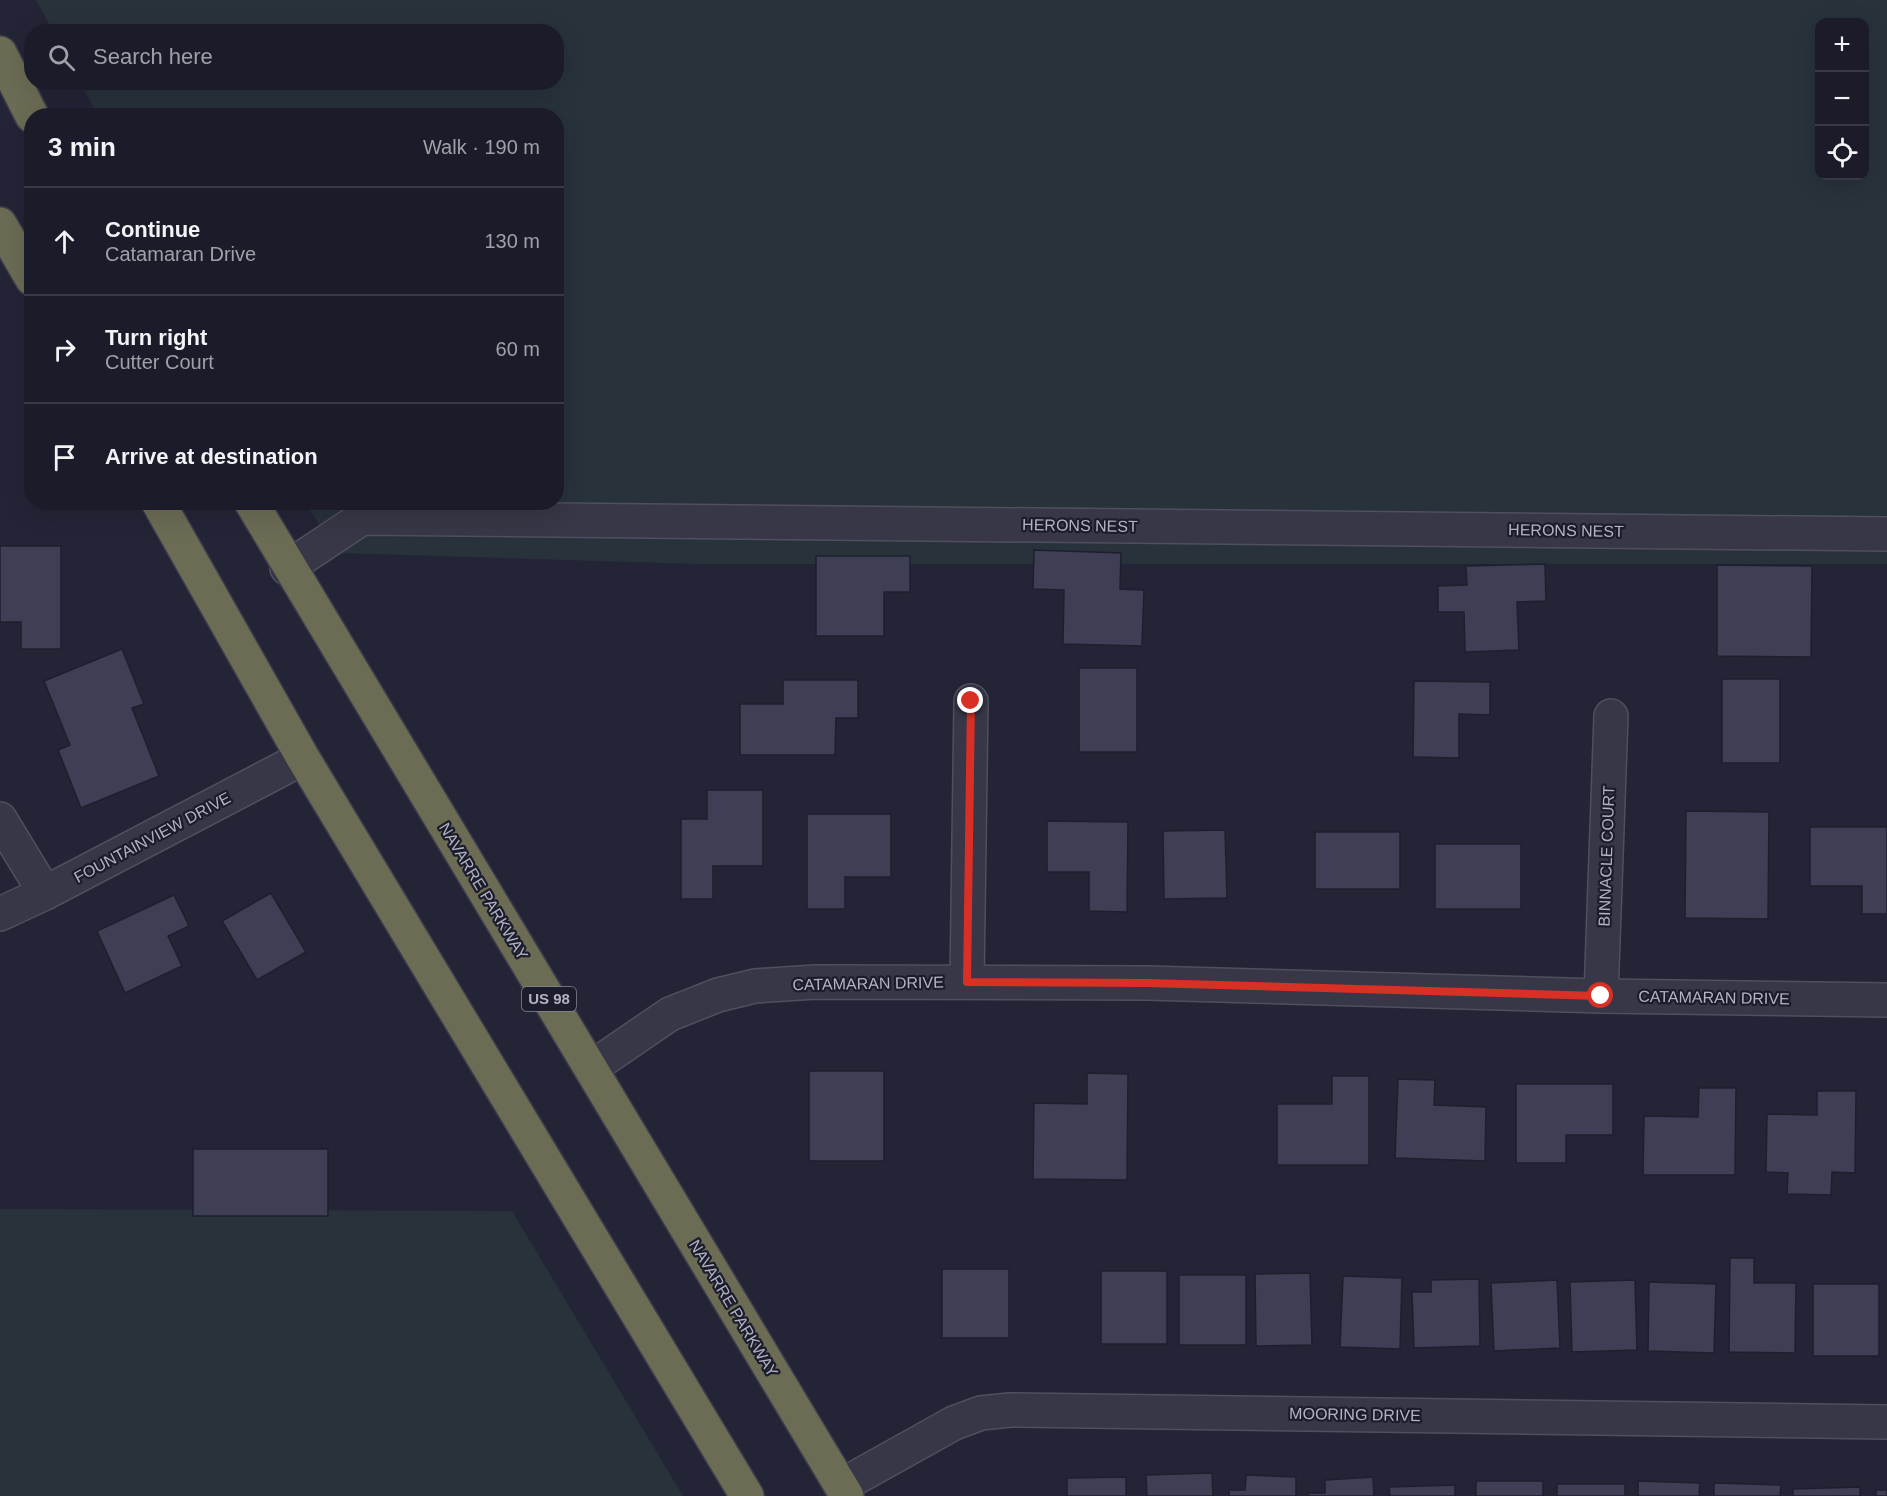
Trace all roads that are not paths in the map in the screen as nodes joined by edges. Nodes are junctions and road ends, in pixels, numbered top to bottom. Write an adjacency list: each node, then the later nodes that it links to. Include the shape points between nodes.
1 (0, 53): 2 (highway)
2 (28, 108)
3 (0, 224): 4 (highway)
4 (24, 265)
5 (163, 510): 11 (highway)
6 (254, 510): 8 (highway, NAVARRE PARKWAY / US 98)
7 (1887, 534): 8 (street, HERONS NEST, via 362,518)
8 (287, 568): 18 (highway, NAVARRE PARKWAY / US 98)
9 (971, 701): 15 (street)
10 (1611, 716): 16 (street, BINNACLE COURT)
11 (303, 758): 13 (street, FOUNTAINVIEW DRIVE); 21 (highway)
12 (0, 819): 13 (street)
13 (45, 893): 14 (street, FOUNTAINVIEW DRIVE)
14 (0, 914)
15 (967, 982): 16 (street, CATAMARAN DRIVE); 18 (street, CATAMARAN DRIVE, via 755,986 718,995 670,1014)
16 (1601, 996): 17 (street, CATAMARAN DRIVE)
17 (1887, 1000)
18 (591, 1068): 20 (highway, NAVARRE PARKWAY / US 98)
19 (1887, 1422): 20 (street, MOORING DRIVE, via 1010,1410 981,1413 954,1423)
20 (844, 1491)
21 (747, 1496)

